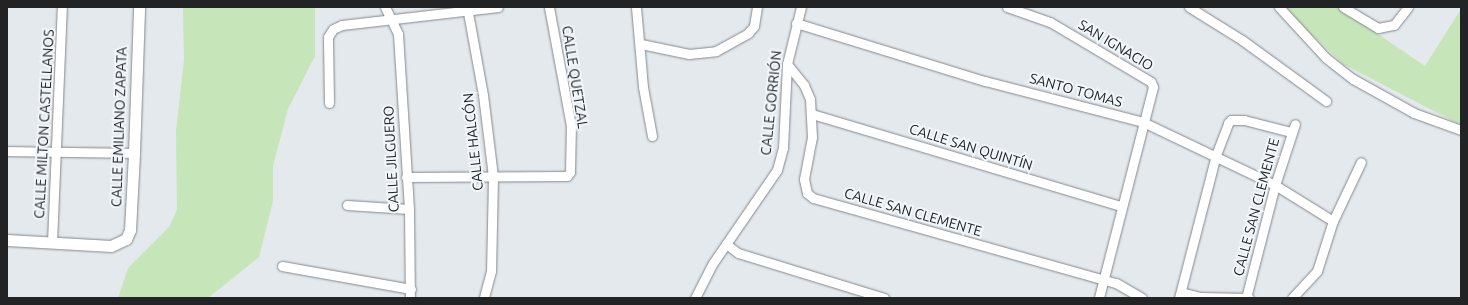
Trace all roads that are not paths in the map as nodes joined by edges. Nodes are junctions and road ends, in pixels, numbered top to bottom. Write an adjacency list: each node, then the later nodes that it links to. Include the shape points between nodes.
1 (62, 7): 27 (street, CALLE MILTON CASTELLANOS)
2 (139, 7): 26 (street, CALLE EMILIANO ZAPATA)
3 (386, 7): 15 (street, CALLE JILGUERO)
4 (498, 7): 14 (street)
5 (549, 7): 31 (street, CALLE QUETZAL, via 571,126 570,172 567,176)
6 (636, 7): 17 (street)
7 (757, 7): 17 (street, via 754,26 735,42 704,54)
8 (801, 7): 16 (street, CALLE GORRIÓN)
9 (1007, 7): 22 (street, SAN IGNACIO, via 1050,22 1148,79 1153,87)
10 (1189, 7): 19 (street, via 1242,40)
11 (1279, 7): 23 (street, via 1326,58 1353,79 1414,113)
12 (1343, 7): 13 (street, via 1378,28 1394,25)
13 (1408, 7)
14 (468, 9): 15 (street); 31 (street, CALLE HALCÓN)
15 (393, 19): 20 (street, via 342,25 329,32); 30 (street, CALLE JILGUERO, via 398,34)
16 (796, 23): 18 (street, CALLE GORRIÓN); 22 (street, SANTO TOMAS, via 985,81)
17 (641, 44): 24 (street, via 643,87)
18 (787, 64): 21 (street, CALLE SAN CLEMENTE, via 804,86); 39 (street, CALLE GORRIÓN, via 783,148 777,170)
19 (1326, 101)
20 (329, 103)
21 (812, 114): 34 (street, CALLE SAN QUINTÍN); 41 (street, CALLE SAN CLEMENTE, via 804,179 807,193 813,198)
22 (1143, 122): 28 (street, SANTO TOMAS); 34 (street, SAN IGNACIO)
23 (1461, 130)
24 (652, 136)
25 (7, 151): 27 (street)
26 (134, 153): 27 (street); 38 (street, CALLE EMILIANO ZAPATA, via 130,230 126,239 111,246)
27 (57, 154): 38 (street, CALLE MILTON CASTELLANOS)
28 (1216, 156): 32 (street, SANTO TOMAS); 32 (street, CALLE SAN CLEMENTE, via 1231,120 1293,128); 43 (street)
29 (1361, 162): 36 (street)
30 (406, 176): 31 (street); 35 (street, CALLE JILGUERO)
31 (493, 177): 44 (street, CALLE HALCÓN, via 492,271)
32 (1275, 185): 36 (street, SANTO TOMAS); 49 (street, CALLE SAN CLEMENTE)
33 (347, 204): 35 (street)
34 (1121, 206): 41 (street, SAN IGNACIO)
35 (409, 209): 42 (street, CALLE JILGUERO)
36 (1333, 221): 50 (street, via 1317,271)
37 (7, 240): 38 (street)
38 (52, 242)
39 (726, 244): 45 (street, CALLE GORRIÓN); 46 (street, via 738,253)
40 (282, 266): 42 (street)
41 (1104, 280): 47 (street, SAN IGNACIO); 48 (street, CALLE SAN CLEMENTE)
42 (410, 294)
43 (1180, 295): 49 (street)
44 (484, 298)
45 (695, 298)
46 (884, 298)
47 (1099, 298)
48 (1142, 298)
49 (1247, 298)
50 (1292, 298)

